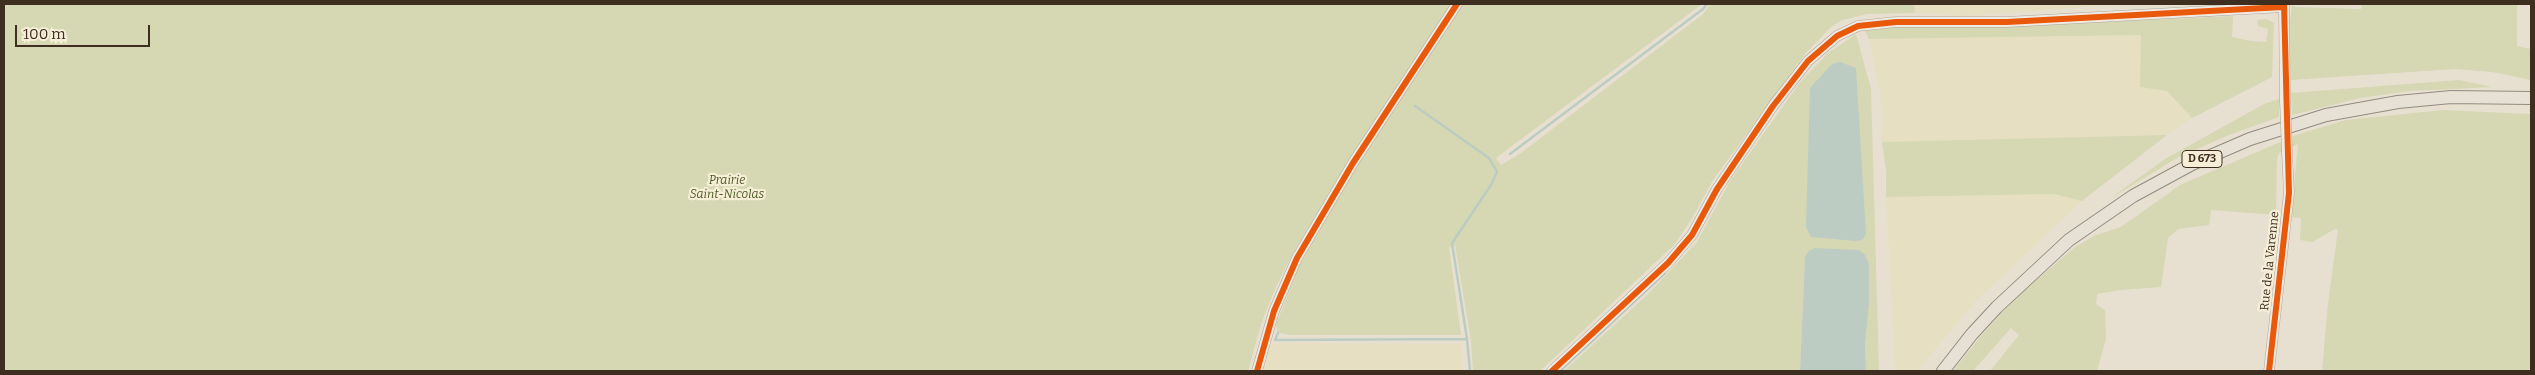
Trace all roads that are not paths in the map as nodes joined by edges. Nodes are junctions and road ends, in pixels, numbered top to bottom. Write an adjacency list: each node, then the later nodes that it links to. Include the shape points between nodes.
1 (1457, 4): 4 (street, via 1353,163 1297,258 1274,311)
2 (2284, 5): 5 (street, via 2006,22 1896,22 1858,26 1837,36 1808,61 1773,106 1717,189 1692,235 1668,263); 7 (street, Rue de la Varenne, bridge, via 2288,193)
3 (2531, 98): 6 (main road, D 673, via 2451,97 2398,102 2326,115 2250,139 2192,164 2133,196 2069,240 1996,307)
4 (1258, 371)
5 (1552, 371)
6 (1943, 371)
7 (2269, 371)

